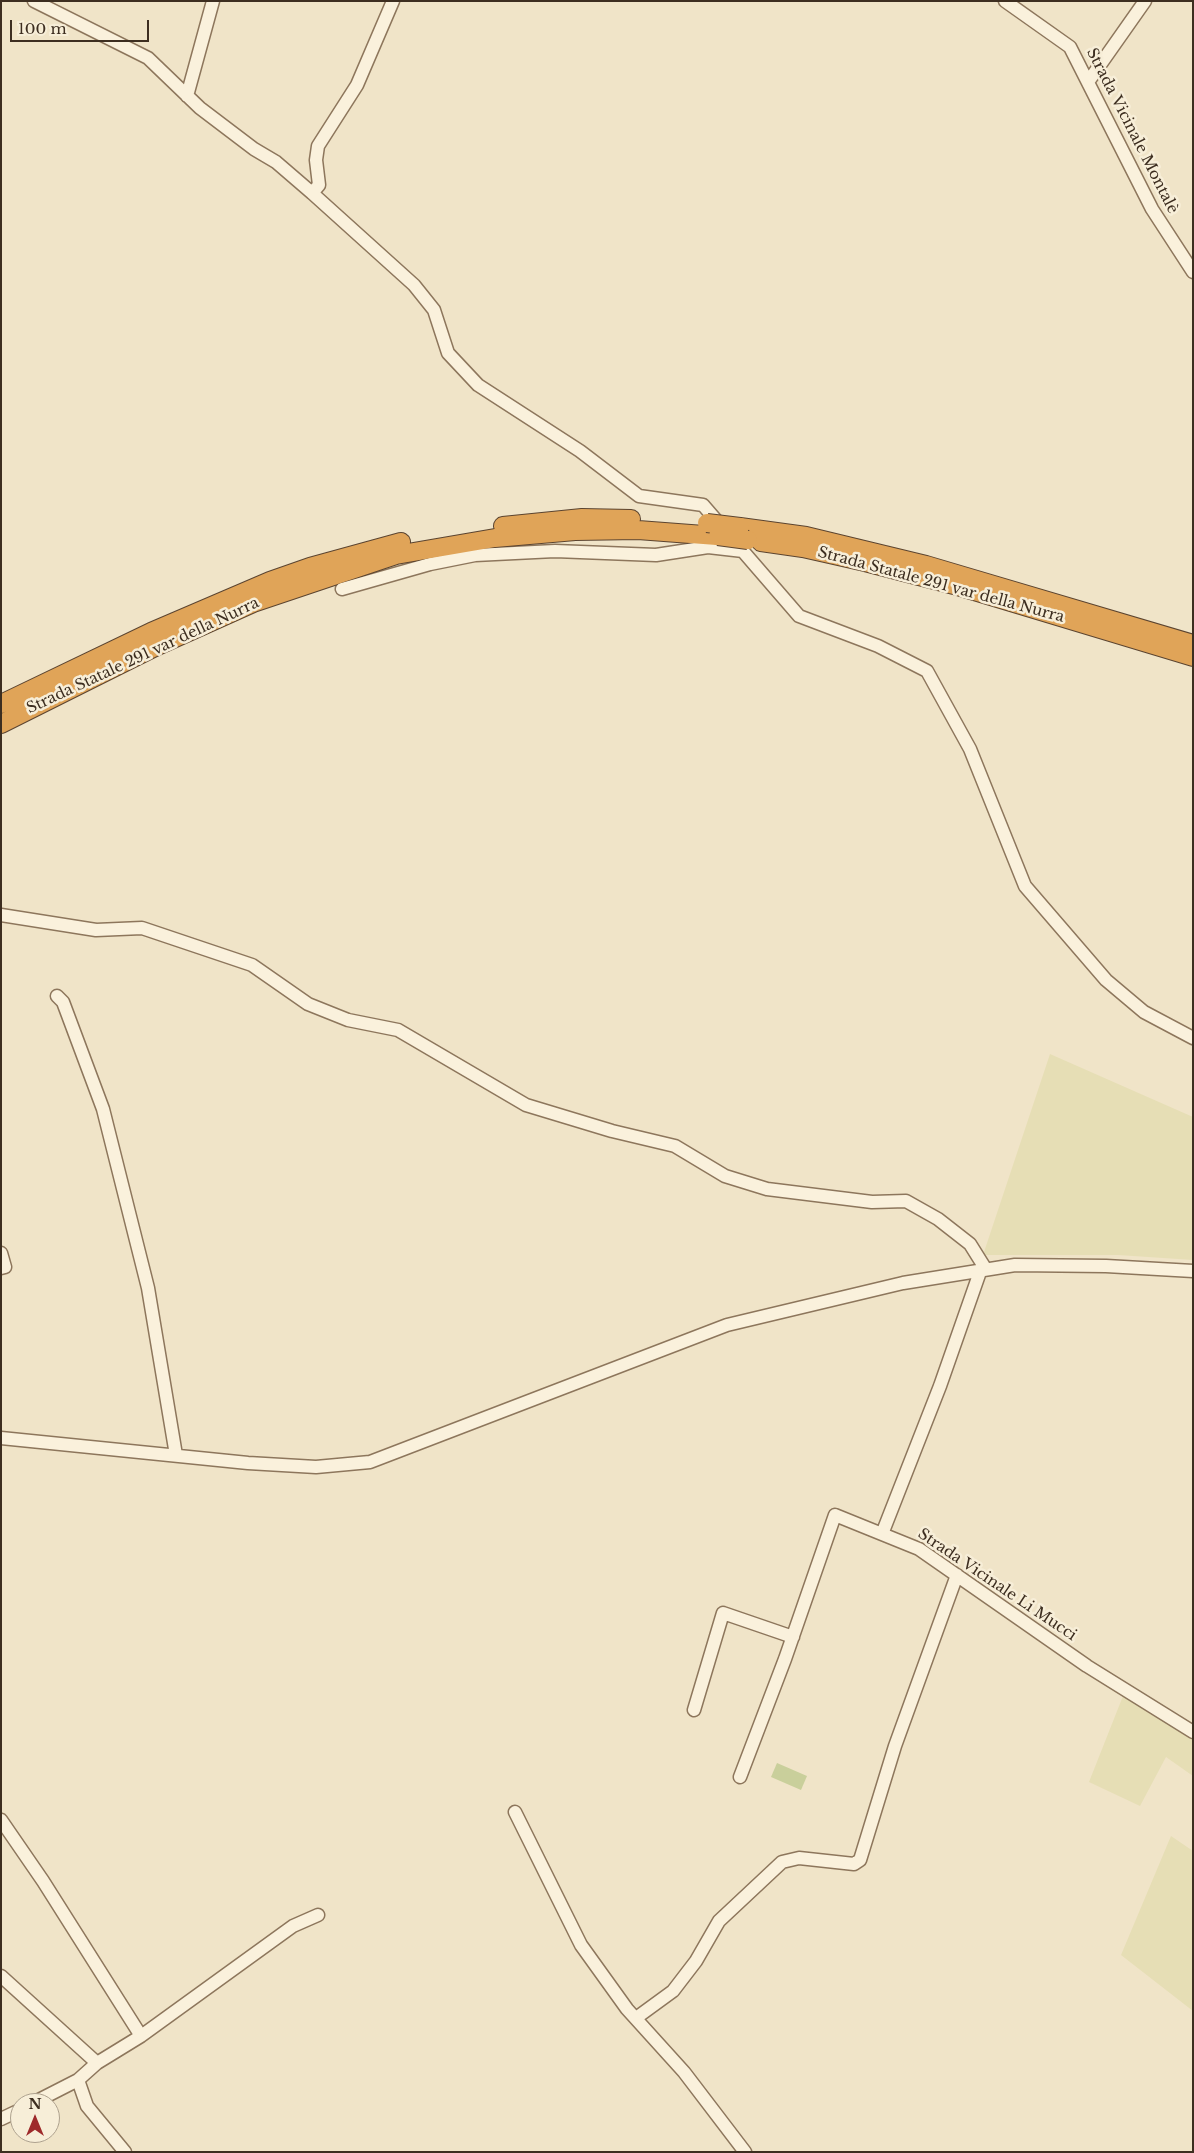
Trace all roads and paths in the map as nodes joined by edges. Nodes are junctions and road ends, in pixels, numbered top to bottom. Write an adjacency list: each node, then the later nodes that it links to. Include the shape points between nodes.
1 (34, 1): 7 (street, via 148,58)
2 (213, 1): 7 (street)
3 (393, 1): 8 (street, via 357,85 318,146 319,185)
4 (1005, 1): 6 (street, Strada Vicinale Montalè, via 1070,47)
5 (1145, 1): 6 (street)
6 (1088, 82): 9 (street, Strada Vicinale Montalè, via 1152,209)
7 (188, 96): 8 (street)
8 (312, 193): 11 (street, via 414,285 434,310 448,353 478,384 639,496 702,505)
9 (1193, 272)
10 (712, 529): 11 (highway, Strada Statale 291 var della Nurra, bridge); 15 (highway, Strada Statale 291 var della Nurra, via 582,518 492,527 405,541 270,581 151,632); 16 (highway, Strada Statale 291 var della Nurra, via 575,531 495,538 396,555 253,603 157,646)
11 (744, 539): 12 (street, via 656,555 555,551 480,555 430,564); 13 (highway, Strada Statale 291 var della Nurra, via 806,536 926,565); 14 (highway, Strada Statale 291 var della Nurra, via 803,548 945,583); 19 (street, via 799,616 878,646 927,671 970,749 1025,886 1106,980 1144,1012)
12 (342, 589)
13 (1193, 644)
14 (1193, 657)
15 (1, 704)
16 (1, 724)
17 (1, 915): 22 (street, via 96,930 142,928 252,965 308,1004 348,1020 398,1030 526,1106 675,1146 725,1176 768,1189 872,1202 906,1201 938,1219 970,1244)
18 (57, 996): 25 (street, via 63,1002 103,1109 148,1288)
19 (1193, 1038)
20 (1, 1253): 21 (street, via 5,1267)
21 (1, 1268)
22 (983, 1269): 23 (street, via 1015,1265); 25 (street, via 903,1283 726,1325 370,1462 316,1467); 26 (street)
23 (1193, 1271)
24 (1, 1438): 25 (street)
25 (176, 1455)
26 (882, 1534): 27 (street, Strada Vicinale Li Mucci, via 919,1549); 28 (street, Strada Vicinale Li Mucci, via 835,1515)
27 (957, 1575): 30 (street, Strada Vicinale Li Mucci, via 1088,1666); 36 (street, via 895,1746 860,1860 854,1864 799,1858 782,1862 719,1921 696,1961 673,1991)
28 (793, 1637): 29 (street, via 723,1613); 31 (street, Strada Vicinale Li Mucci)
29 (694, 1710)
30 (1193, 1732)
31 (740, 1777)
32 (515, 1812): 36 (street, via 581,1945)
33 (1, 1820): 37 (street)
34 (318, 1915): 37 (street, via 293,1926)
35 (1, 1976): 38 (street)
36 (636, 2018): 42 (street, via 684,2072)
37 (141, 2036): 38 (street)
38 (97, 2063): 39 (street)
39 (78, 2080): 40 (street); 41 (street, via 88,2106)
40 (53, 2093)
41 (125, 2152)
42 (745, 2152)

